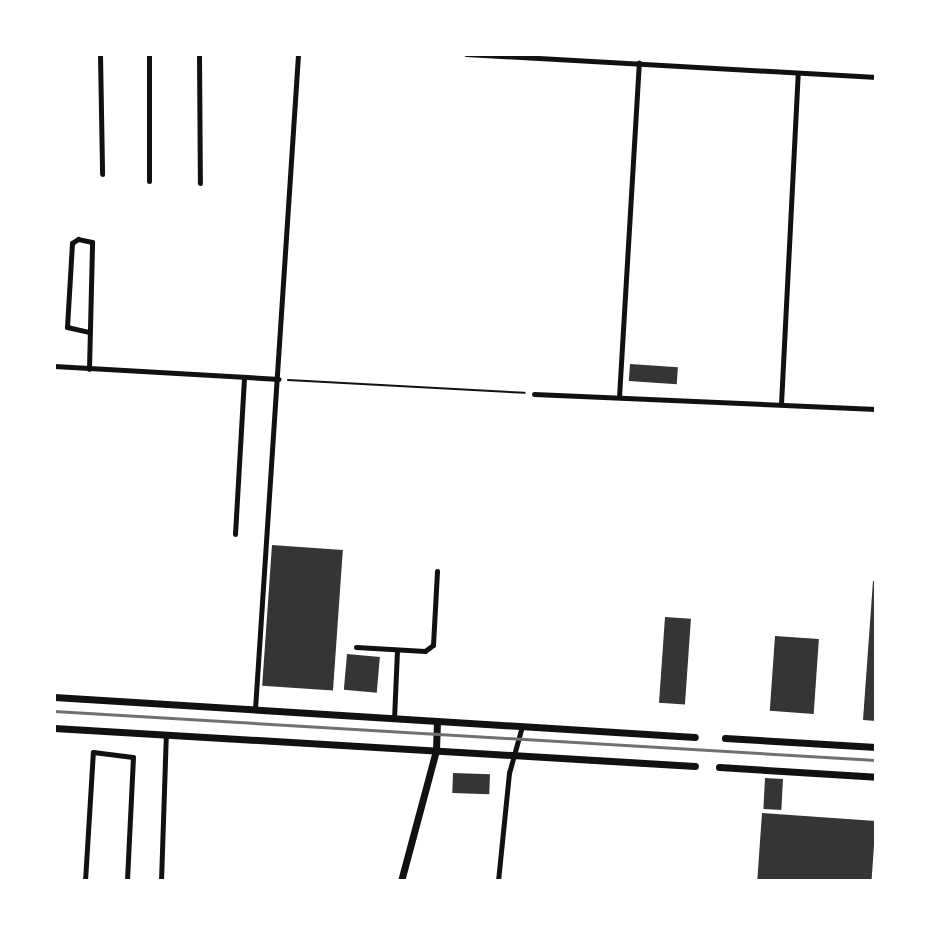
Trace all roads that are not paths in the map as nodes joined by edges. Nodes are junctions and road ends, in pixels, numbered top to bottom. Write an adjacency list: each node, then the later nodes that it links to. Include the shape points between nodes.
1 (100, 54): 9 (street)
2 (149, 54): 10 (street)
3 (199, 54): 11 (street)
4 (298, 54): 16 (street)
5 (466, 54): 6 (street)
6 (639, 63): 7 (street); 18 (street)
7 (798, 73): 8 (street); 19 (street)
8 (876, 77)
9 (102, 174)
10 (149, 181)
11 (200, 183)
12 (89, 332): 12 (street, via 92,242 78,239 72,243 67,327); 14 (street)
13 (54, 366): 14 (street)
14 (89, 369): 15 (street)
15 (244, 377): 16 (street); 21 (street)
16 (279, 379): 26 (street)
17 (534, 394): 18 (street)
18 (619, 397): 19 (street)
19 (781, 404): 20 (street)
20 (876, 409)
21 (235, 534)
22 (437, 571): 24 (street, via 433,645 425,651)
23 (356, 647): 24 (street)
24 (397, 650): 27 (street)
25 (54, 697): 26 (main road)
26 (255, 709): 27 (main road)
27 (393, 720): 28 (main road)
28 (437, 723): 29 (main road); 35 (main road)
29 (522, 726): 32 (main road); 36 (street)
30 (54, 728): 31 (main road)
31 (166, 734): 35 (main road); 42 (street)
32 (695, 737)
33 (725, 738): 34 (main road)
34 (876, 747)
35 (436, 750): 36 (main road); 43 (main road)
36 (514, 755): 37 (main road); 44 (street)
37 (695, 766)
38 (719, 767): 39 (main road)
39 (876, 777)
40 (85, 881): 41 (street, via 93,752 133,757)
41 (127, 881)
42 (161, 881)
43 (401, 881)
44 (498, 881)

